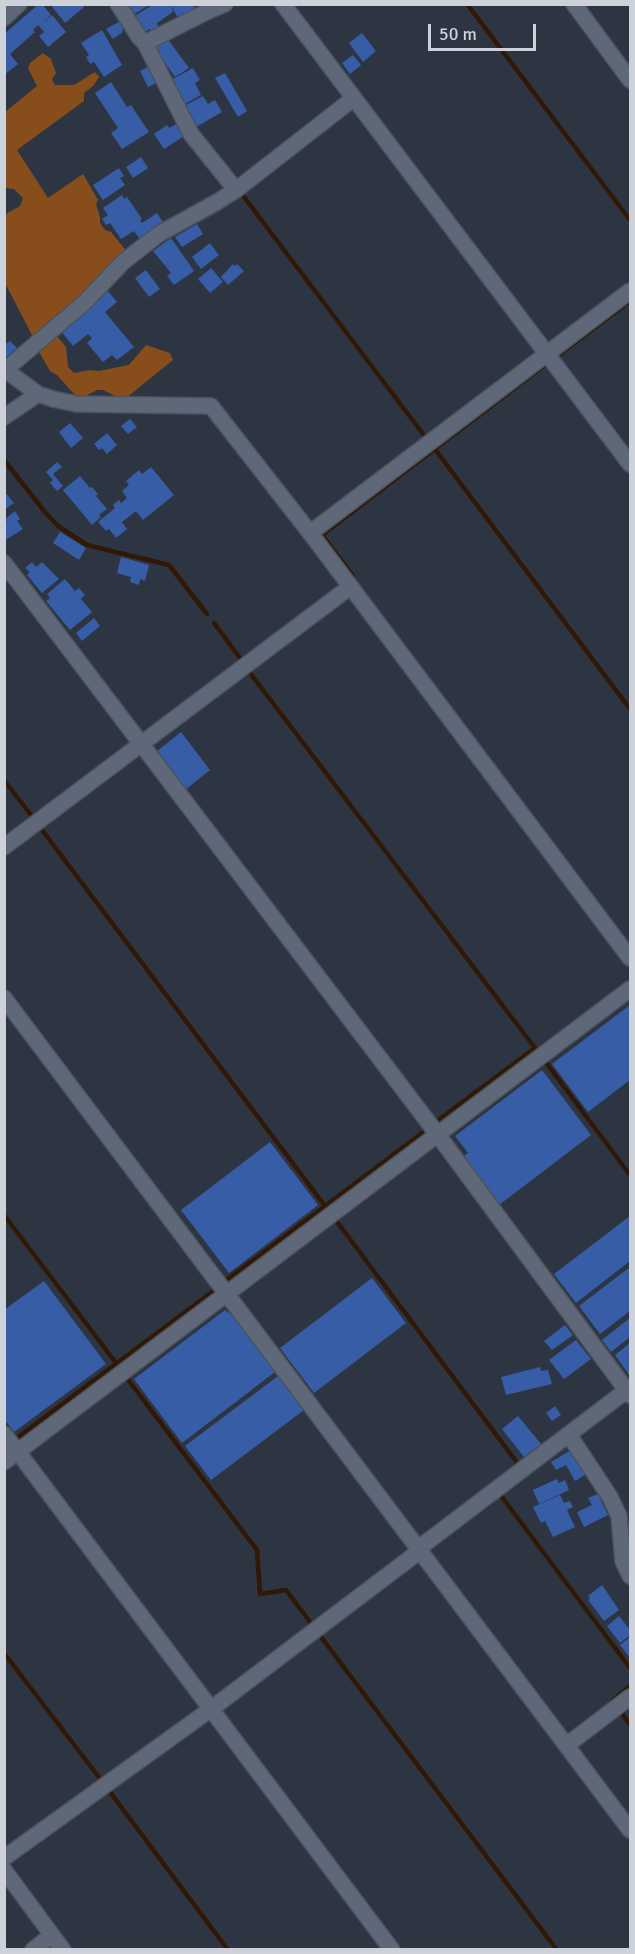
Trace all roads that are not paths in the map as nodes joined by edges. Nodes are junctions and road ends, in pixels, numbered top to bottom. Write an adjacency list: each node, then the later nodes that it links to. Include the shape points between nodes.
1 (20, 4): 6 (street)
2 (118, 4): 7 (street)
3 (225, 4): 7 (street)
4 (283, 4): 9 (street)
5 (574, 4): 8 (street)
6 (4, 18)
7 (145, 43): 10 (street, via 191,134)
8 (630, 80)
9 (354, 98): 10 (street); 12 (street)
10 (236, 190): 13 (street, via 159,234 123,262 85,302)
11 (630, 291): 12 (street)
12 (547, 354): 16 (street); 17 (street)
13 (5, 370): 14 (street)
14 (38, 394): 15 (street); 17 (street, via 77,404 211,406)
15 (4, 417)
16 (630, 464)
17 (309, 533): 19 (street)
18 (4, 562): 20 (street)
19 (350, 587): 20 (street); 22 (street)
20 (141, 744): 21 (street); 25 (street)
21 (4, 847)
22 (630, 958)
23 (630, 989): 25 (street)
24 (4, 998): 26 (street)
25 (438, 1136): 26 (street); 27 (street)
26 (229, 1294): 30 (street); 32 (street)
27 (628, 1393): 29 (street)
28 (4, 1434): 30 (street)
29 (569, 1435): 32 (street); 33 (street, via 619,1516 623,1561)
30 (18, 1452): 31 (street); 35 (street)
31 (4, 1462)
32 (420, 1549): 35 (street); 36 (street)
33 (630, 1576)
34 (630, 1697): 36 (street)
35 (211, 1709): 38 (street); 43 (street)
36 (567, 1745): 37 (street)
37 (630, 1830)
38 (4, 1858)
39 (4, 1870): 40 (street)
40 (52, 1935): 41 (street); 42 (street)
41 (33, 1950)
42 (63, 1950)
43 (392, 1950)

